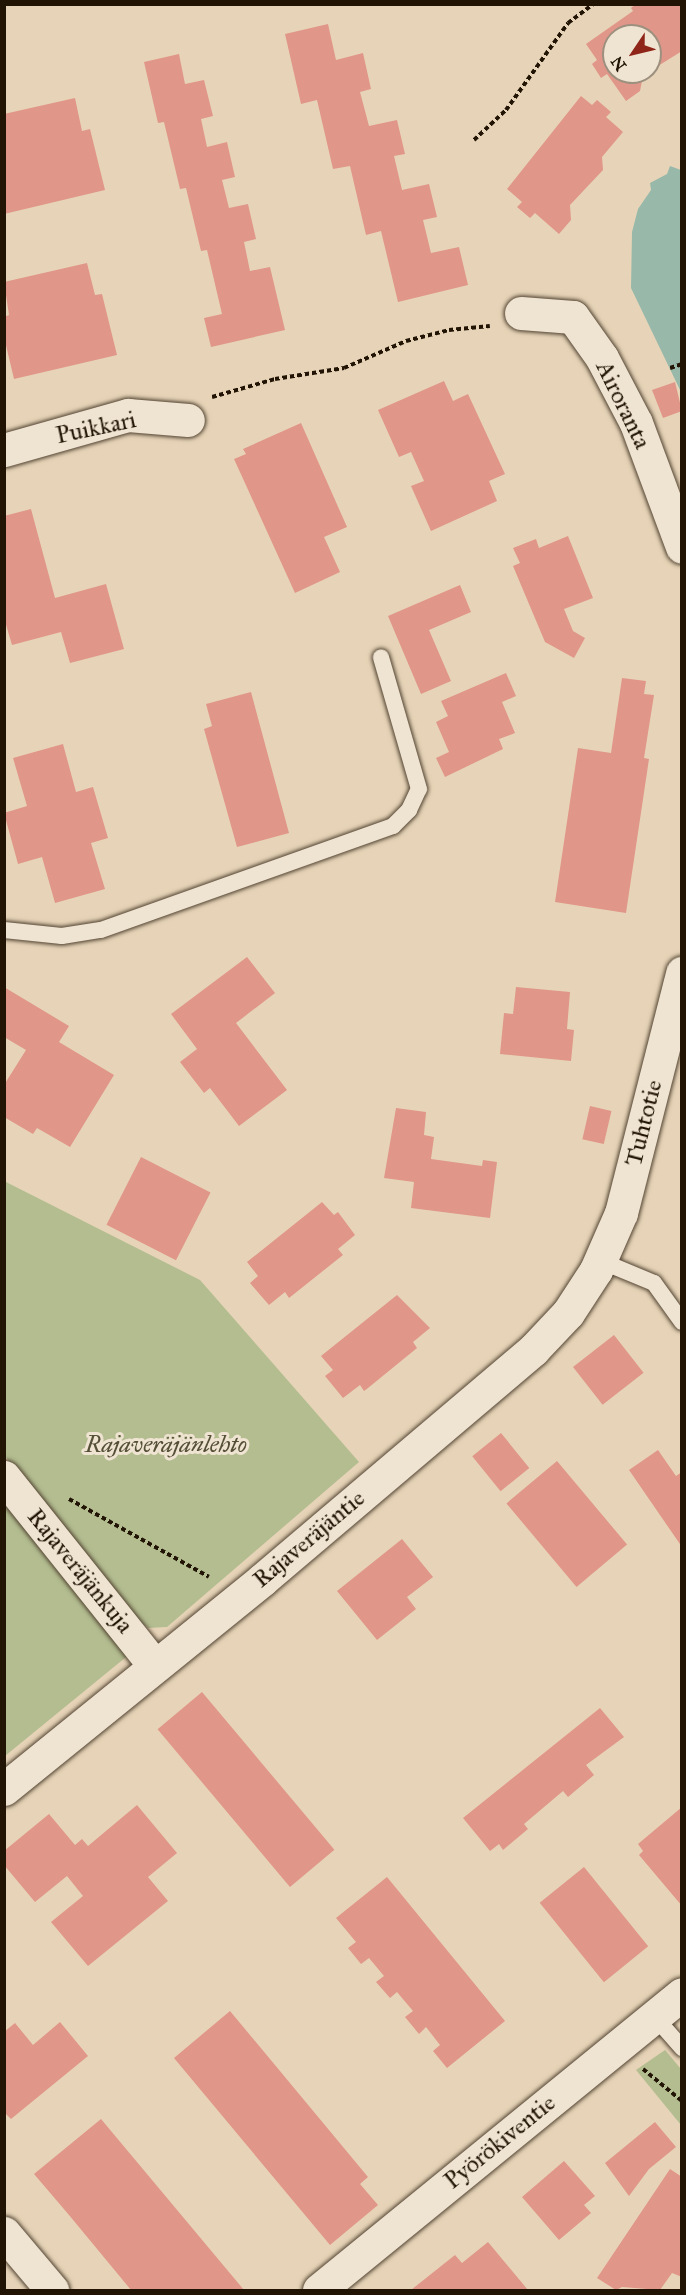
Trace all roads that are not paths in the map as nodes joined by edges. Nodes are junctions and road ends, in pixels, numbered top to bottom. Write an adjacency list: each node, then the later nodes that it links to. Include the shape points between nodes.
1 (521, 313): 4 (street, Airoranta, via 573,317 602,358 636,423)
2 (188, 420): 3 (street, Puikkari, via 128,415)
3 (4, 450)
4 (681, 547)
5 (381, 657): 6 (lane, via 419,789 409,810 393,826 101,930 62,936)
6 (4, 930)
7 (681, 973): 8 (street, Tuhtotie, via 621,1213)
8 (598, 1265): 9 (lane, via 654,1283); 11 (street, Rajaveräjäntie, via 568,1313 533,1350)
9 (681, 1322)
10 (4, 1477): 11 (street, Rajaveräjänkuja)
11 (155, 1666): 12 (street, Rajaveräjäntie)
12 (4, 1789)
13 (681, 1994): 14 (street, Pyörökiventie)
14 (654, 2016): 15 (lane); 18 (street, Pyörökiventie)
15 (681, 2048)
16 (4, 2233): 17 (street)
17 (52, 2290)
18 (319, 2290)

